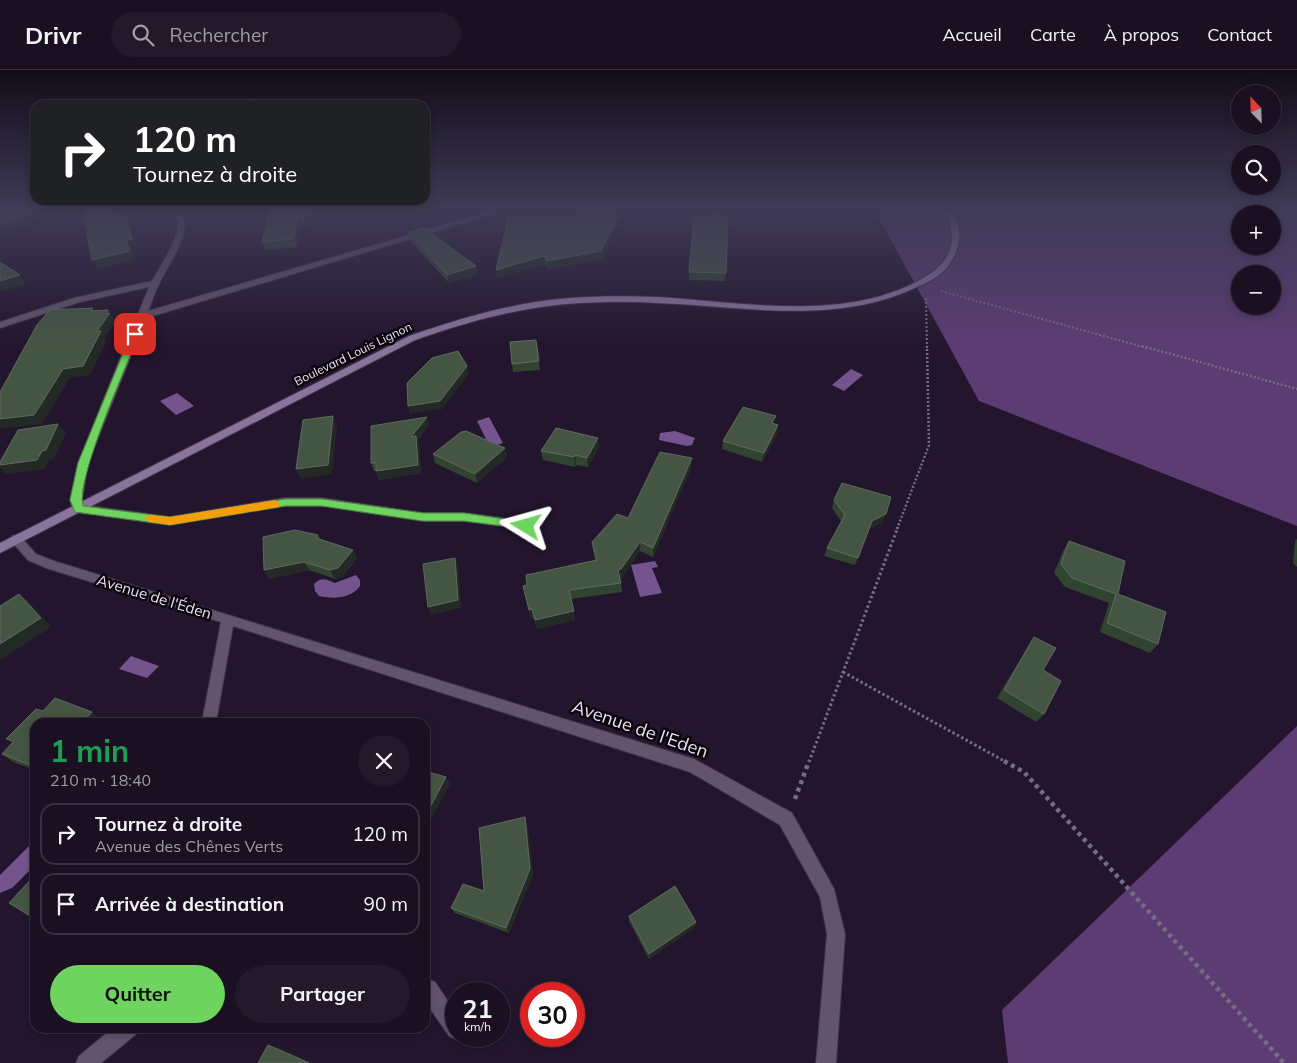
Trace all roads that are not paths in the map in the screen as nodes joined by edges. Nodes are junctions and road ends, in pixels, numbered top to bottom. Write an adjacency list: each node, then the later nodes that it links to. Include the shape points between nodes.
1 (171, 253): 4 (street)
2 (355, 253): 5 (street)
3 (953, 253): 7 (main road, Boulevard Louis Lignon, via 946,265 918,285 869,300 820,307 606,299 550,302 476,317 412,338)
4 (155, 283): 5 (street); 6 (street, via 61,303)
5 (142, 316): 7 (street, via 83,463 76,500)
6 (0, 325)
7 (78, 509): 8 (street, via 170,521 285,502 322,502 423,517 464,517); 9 (main road, Boulevard Louis Lignon)
8 (526, 526)
9 (16, 540): 10 (main road, Boulevard Louis Lignon); 11 (street, Avenue de l'Éden, via 32,557 50,565)
10 (0, 548)
11 (228, 619): 12 (street, Avenue de l'Éden); 17 (street, Avenue de l'Eden, via 694,766 786,819 828,895 836,934)
12 (209, 718)
13 (430, 992): 14 (street)
14 (445, 1013)
15 (122, 1033): 16 (street)
16 (86, 1063)
17 (826, 1063)

